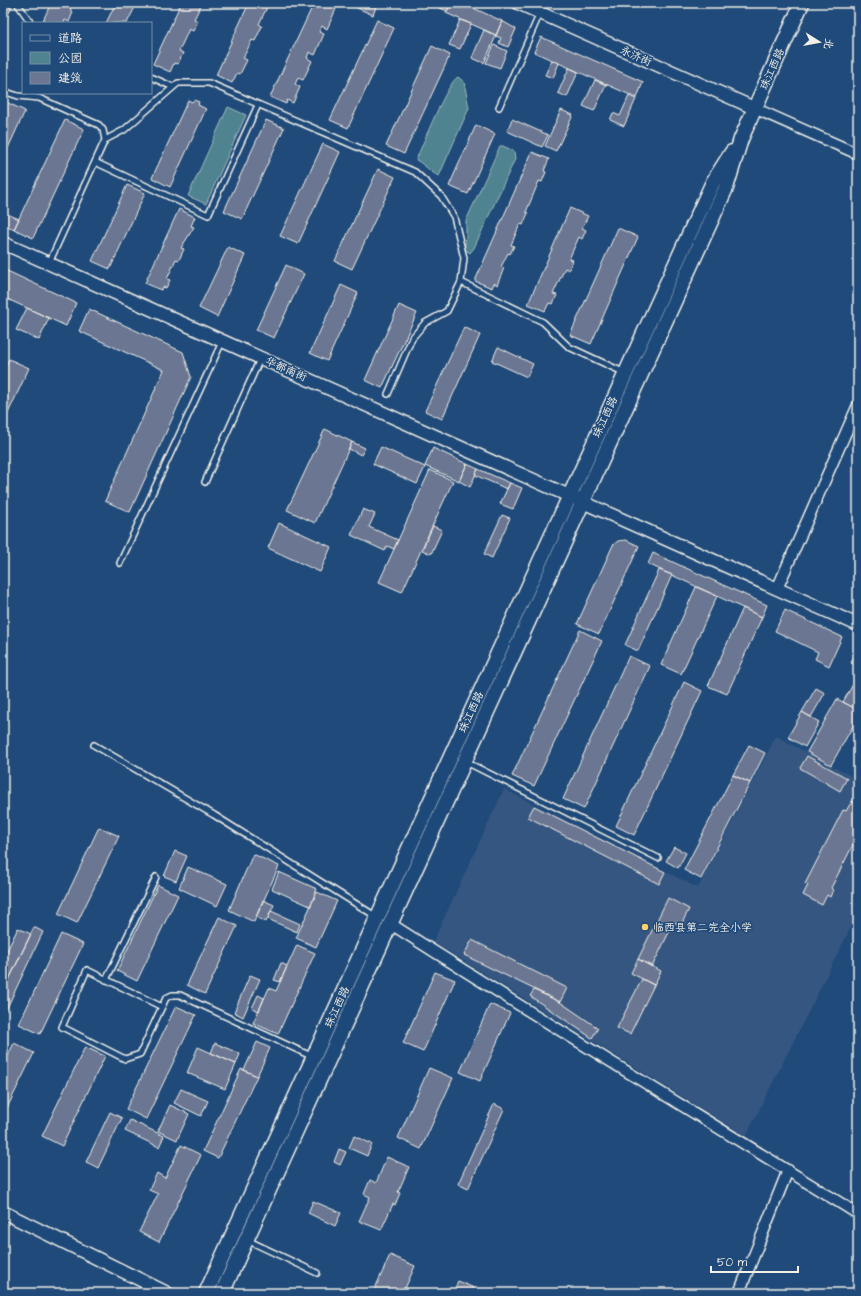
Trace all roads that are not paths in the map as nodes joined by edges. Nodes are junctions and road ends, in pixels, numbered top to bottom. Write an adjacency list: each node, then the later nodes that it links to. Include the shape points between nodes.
1 (17, 3): 5 (lane)
2 (518, 3): 4 (street, 永济街)
3 (802, 3): 11 (main road, 珠江西路)
4 (540, 13): 10 (lane); 11 (street, 永济街)
5 (30, 22)
6 (152, 77): 7 (lane)
7 (173, 87): 9 (lane, via 178,83 209,83); 13 (lane, via 124,130)
8 (3, 91): 13 (lane, via 38,98 98,125 104,130)
9 (258, 105): 15 (lane, via 208,215); 18 (lane, via 415,172 428,183 441,196 454,217 464,258)
10 (499, 107)
11 (754, 108): 12 (main road, 珠江西路); 14 (street)
12 (741, 137): 21 (main road, 珠江西路, via 713,182); 26 (main road, 珠江西路, via 726,188)
13 (105, 140): 15 (lane)
14 (858, 154)
15 (95, 162): 17 (lane)
16 (3, 243): 17 (street, 华都南街)
17 (49, 263): 19 (street, 华都南街)
18 (461, 282): 21 (lane, via 543,322 569,347); 22 (lane, via 447,311 424,323 412,338)
19 (222, 341): 20 (street, 华都南街); 27 (lane)
20 (260, 358): 24 (lane); 25 (street, 华都南街)
21 (626, 373): 25 (main road, 珠江西路)
22 (388, 394)
23 (858, 405): 28 (street)
24 (205, 482)
25 (570, 496): 26 (street, 华都南街); 34 (main road, 珠江西路)
26 (583, 502): 28 (street, 华都南街); 31 (main road, 珠江西路)
27 (120, 563)
28 (777, 589): 29 (street, 华都南街)
29 (858, 626)
30 (94, 745): 34 (lane, via 214,815)
31 (465, 761): 32 (lane); 35 (main road, 珠江西路)
32 (658, 858)
33 (156, 877): 36 (lane)
34 (378, 917): 38 (main road, 珠江西路)
35 (391, 924): 39 (street, via 534,1016); 42 (main road, 珠江西路)
36 (106, 980): 37 (lane); 37 (lane, via 87,970 62,1027 125,1059 140,1054)
37 (162, 1007): 38 (lane, via 166,998 172,994 180,995)
38 (314, 1057): 45 (main road, 珠江西路)
39 (788, 1170): 41 (street); 47 (street)
40 (3, 1212): 44 (street)
41 (858, 1214)
42 (246, 1240): 43 (lane); 46 (main road, 珠江西路)
43 (317, 1273)
44 (167, 1293)
45 (206, 1293)
46 (222, 1293)
47 (739, 1293)

